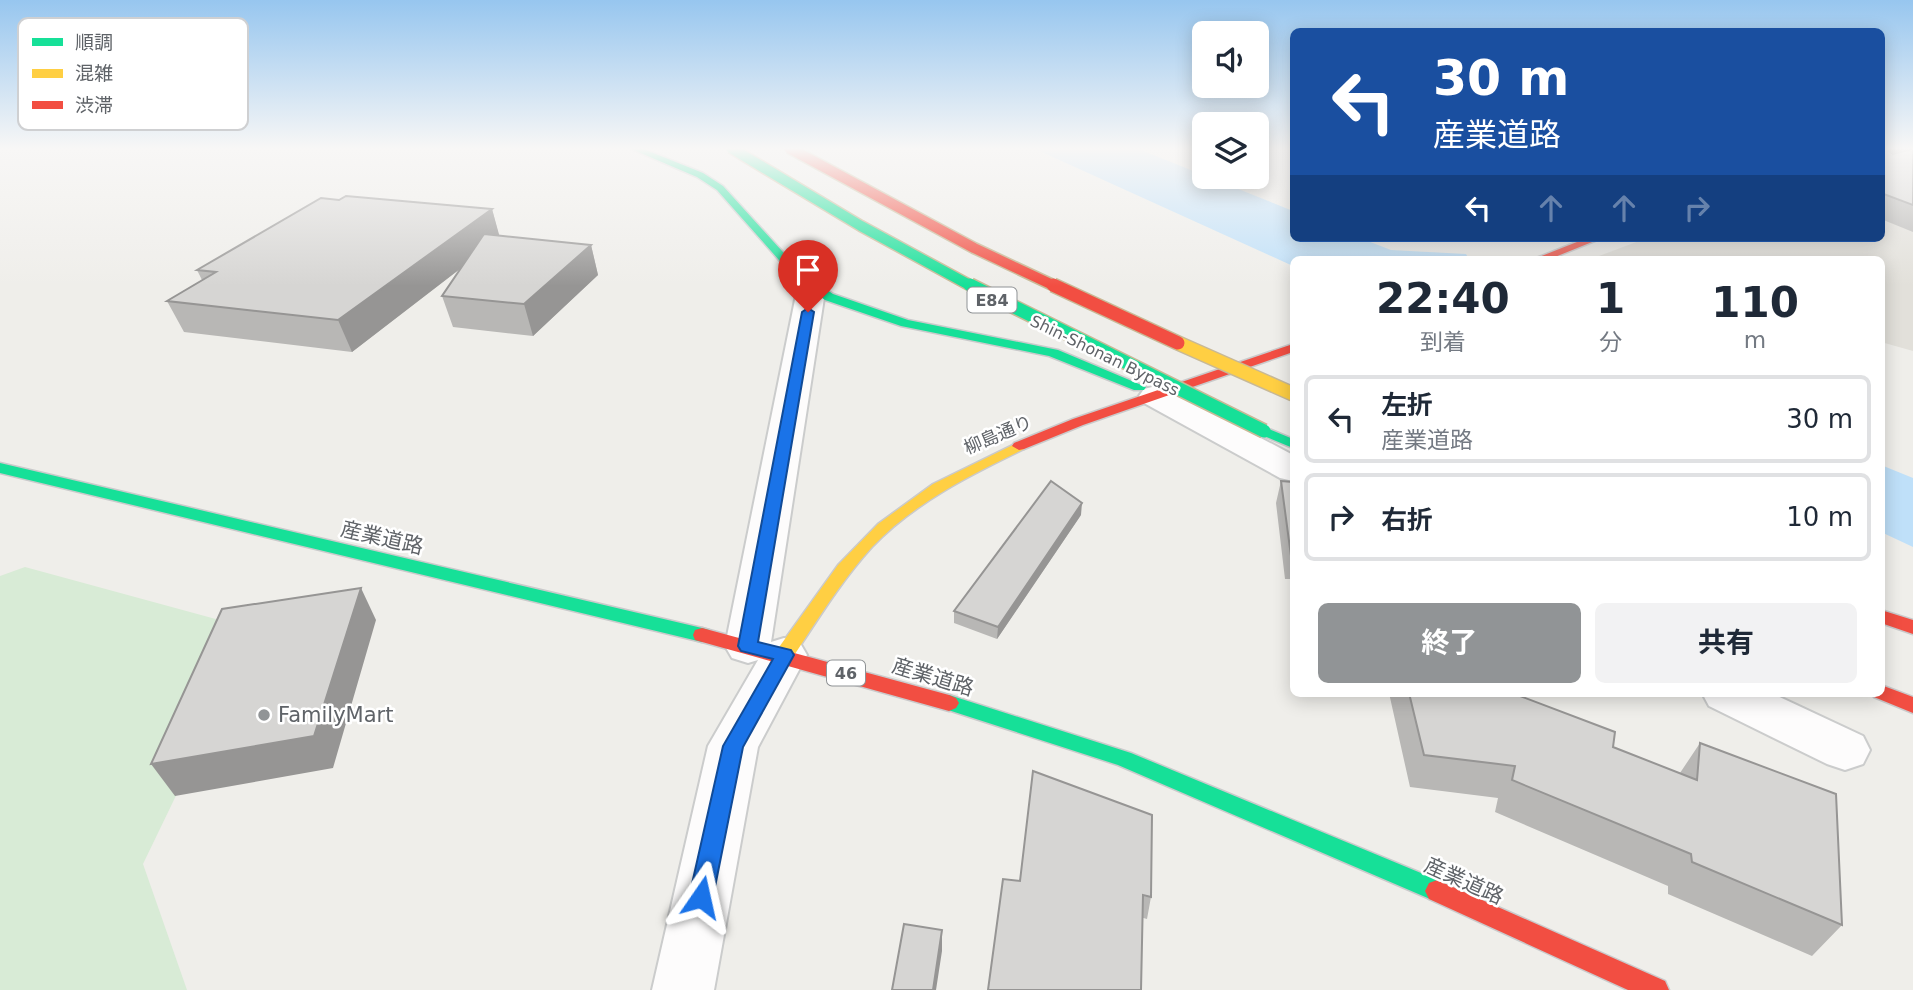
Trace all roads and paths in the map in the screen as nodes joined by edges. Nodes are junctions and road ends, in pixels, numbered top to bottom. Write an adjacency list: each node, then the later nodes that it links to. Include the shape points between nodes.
1 (726, 194): 6 (main road)
2 (807, 194): 10 (main road, Shin-Shonan Bypass / E84, bridge, via 906,255 1005,307)
3 (868, 194): 8 (main road, E84, bridge)
4 (1586, 242): 5 (main road)
5 (1548, 256)
6 (813, 285): 9 (main road, via 853,308 1079,360); 15 (street)
7 (1290, 349): 9 (main road, 柳島通り)
8 (1290, 393)
9 (1157, 396): 12 (street); 15 (main road, 柳島通り, via 999,453 948,479 880,530 829,590)
10 (1290, 443)
11 (0, 468): 15 (main road, 産業道路 / 46)
12 (1290, 468)
13 (1885, 618): 14 (main road)
14 (1913, 627)
15 (766, 651): 20 (street, via 733,746); 21 (main road, 産業道路 / 46, via 1124,759 1370,862)
16 (1885, 694): 18 (main road)
17 (1735, 697): 19 (street)
18 (1913, 705)
19 (1845, 750)
20 (683, 990)
21 (1656, 990)

